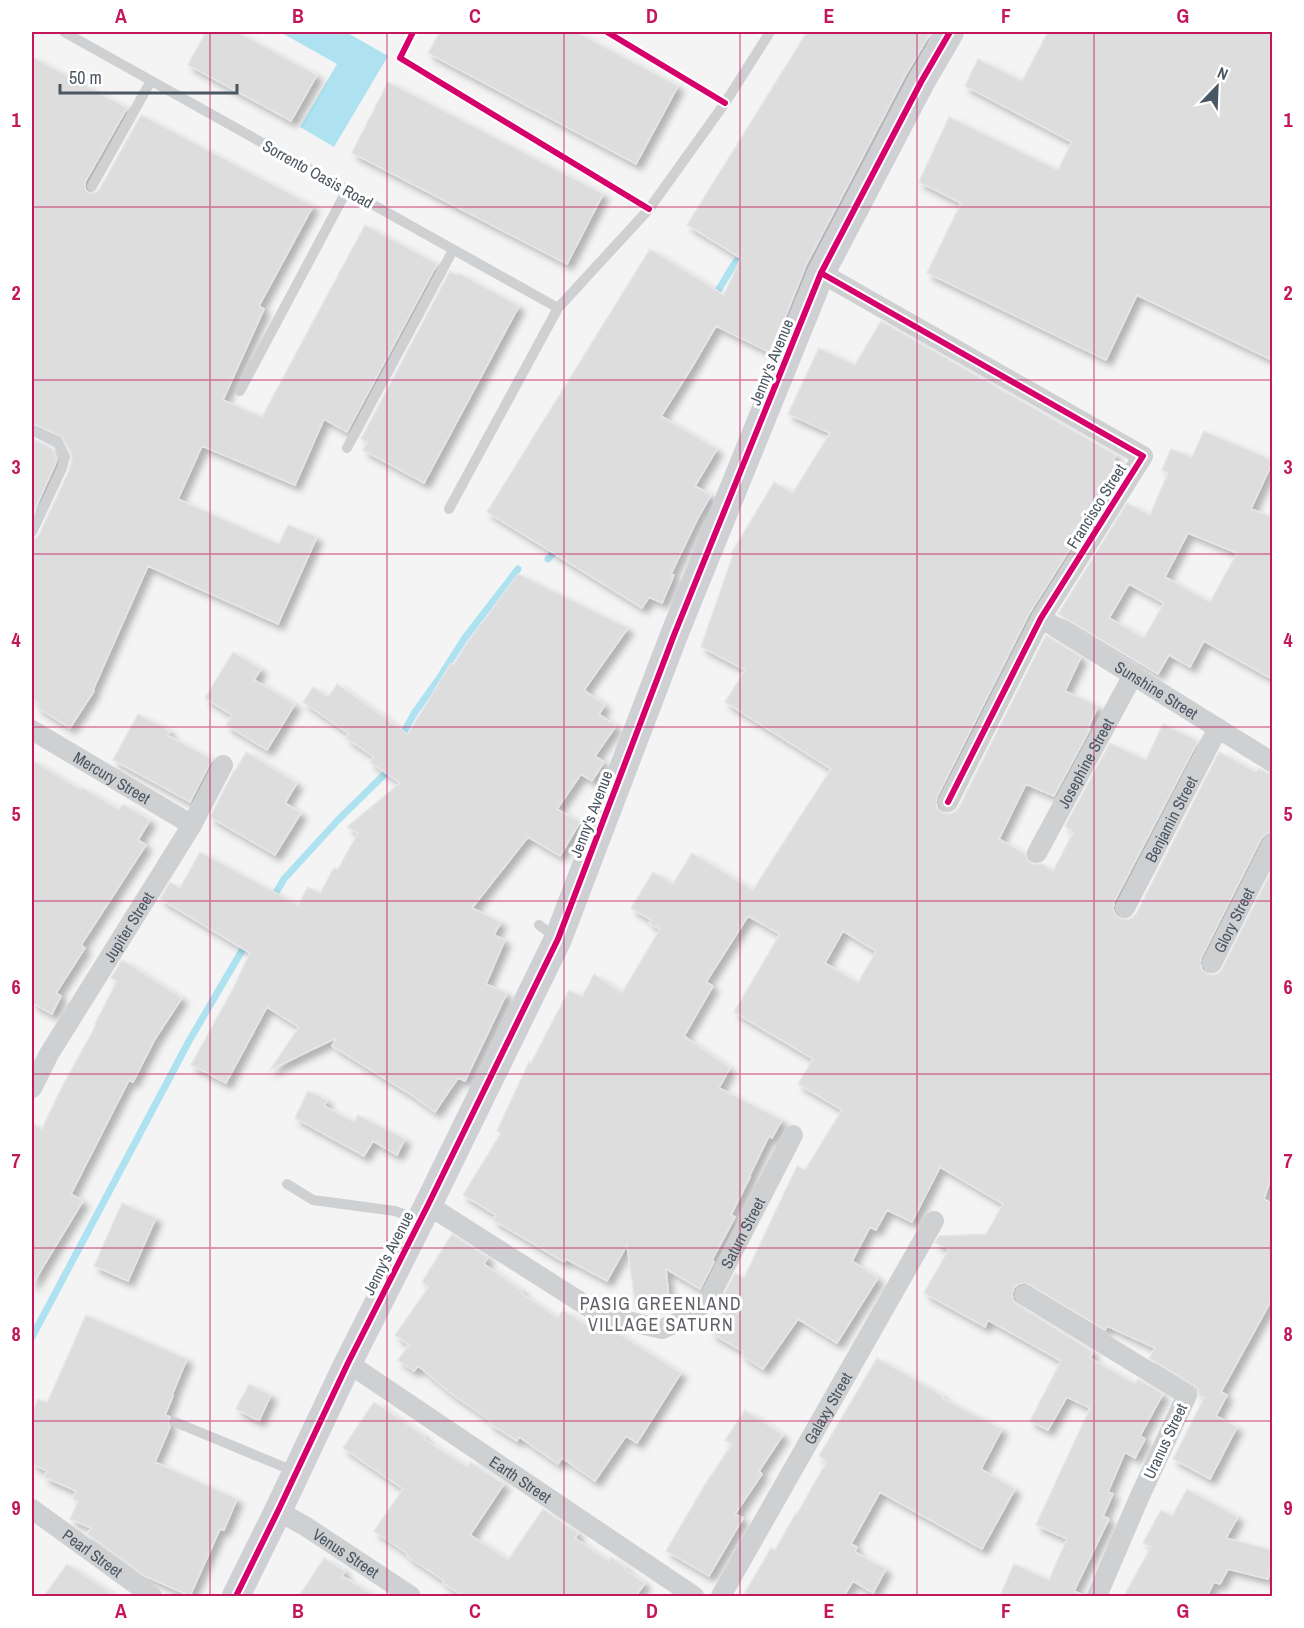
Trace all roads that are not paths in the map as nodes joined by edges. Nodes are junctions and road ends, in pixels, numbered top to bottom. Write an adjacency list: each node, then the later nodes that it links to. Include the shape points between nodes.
1 (64, 32): 4 (lane, Sorrento Oasis Road)
2 (771, 32): 10 (lane, via 650,209)
3 (950, 32): 9 (street, Jenny's Avenue)
4 (80, 35): 5 (lane, Sorrento Oasis Road)
5 (151, 81): 6 (lane); 7 (lane, Sorrento Oasis Road)
6 (92, 186)
7 (347, 190): 8 (lane, Sorrento Oasis Road); 11 (lane)
8 (453, 249): 10 (lane, Sorrento Oasis Road); 13 (lane)
9 (821, 273): 16 (street, Francisco Street, via 1143,456); 31 (street, Jenny's Avenue, via 674,635)
10 (558, 308): 14 (lane)
11 (240, 391)
12 (32, 430): 15 (lane, via 58,442 65,457)
13 (347, 448)
14 (449, 509)
15 (32, 532)
16 (1041, 618): 17 (street, Sunshine Street); 22 (street, Francisco Street)
17 (1133, 675): 18 (street, Sunshine Street); 25 (street, Josephine Street)
18 (1218, 728): 20 (street, Sunshine Street); 26 (street, Benjamin Street)
19 (32, 730): 23 (street, Mercury Street)
20 (1272, 762)
21 (223, 765): 23 (street, Jupiter Street)
22 (948, 802)
23 (192, 825): 28 (street, Jupiter Street, via 49,1054)
24 (1272, 844): 27 (street, Glory Street)
25 (1037, 853)
26 (1125, 908)
27 (1212, 963)
28 (32, 1088)
29 (793, 1135): 31 (street, Saturn Street, via 710,1298 686,1319 662,1329 601,1315)
30 (286, 1184): 31 (lane, via 313,1200)
31 (424, 1213): 34 (street, Jenny's Avenue)
32 (934, 1221): 43 (street, Galaxy Street)
33 (1024, 1295): 44 (street, Uranus Street, via 1187,1395)
34 (348, 1363): 36 (street, Jenny's Avenue); 42 (street, Earth Street)
35 (175, 1422): 36 (lane)
36 (296, 1472): 38 (street, Jenny's Avenue)
37 (32, 1509): 39 (street, Pearl Street)
38 (278, 1511): 40 (street, Jenny's Avenue); 41 (street, Venus Street)
39 (152, 1596)
40 (236, 1596)
41 (411, 1596)
42 (694, 1596)
43 (720, 1596)
44 (1096, 1596)

